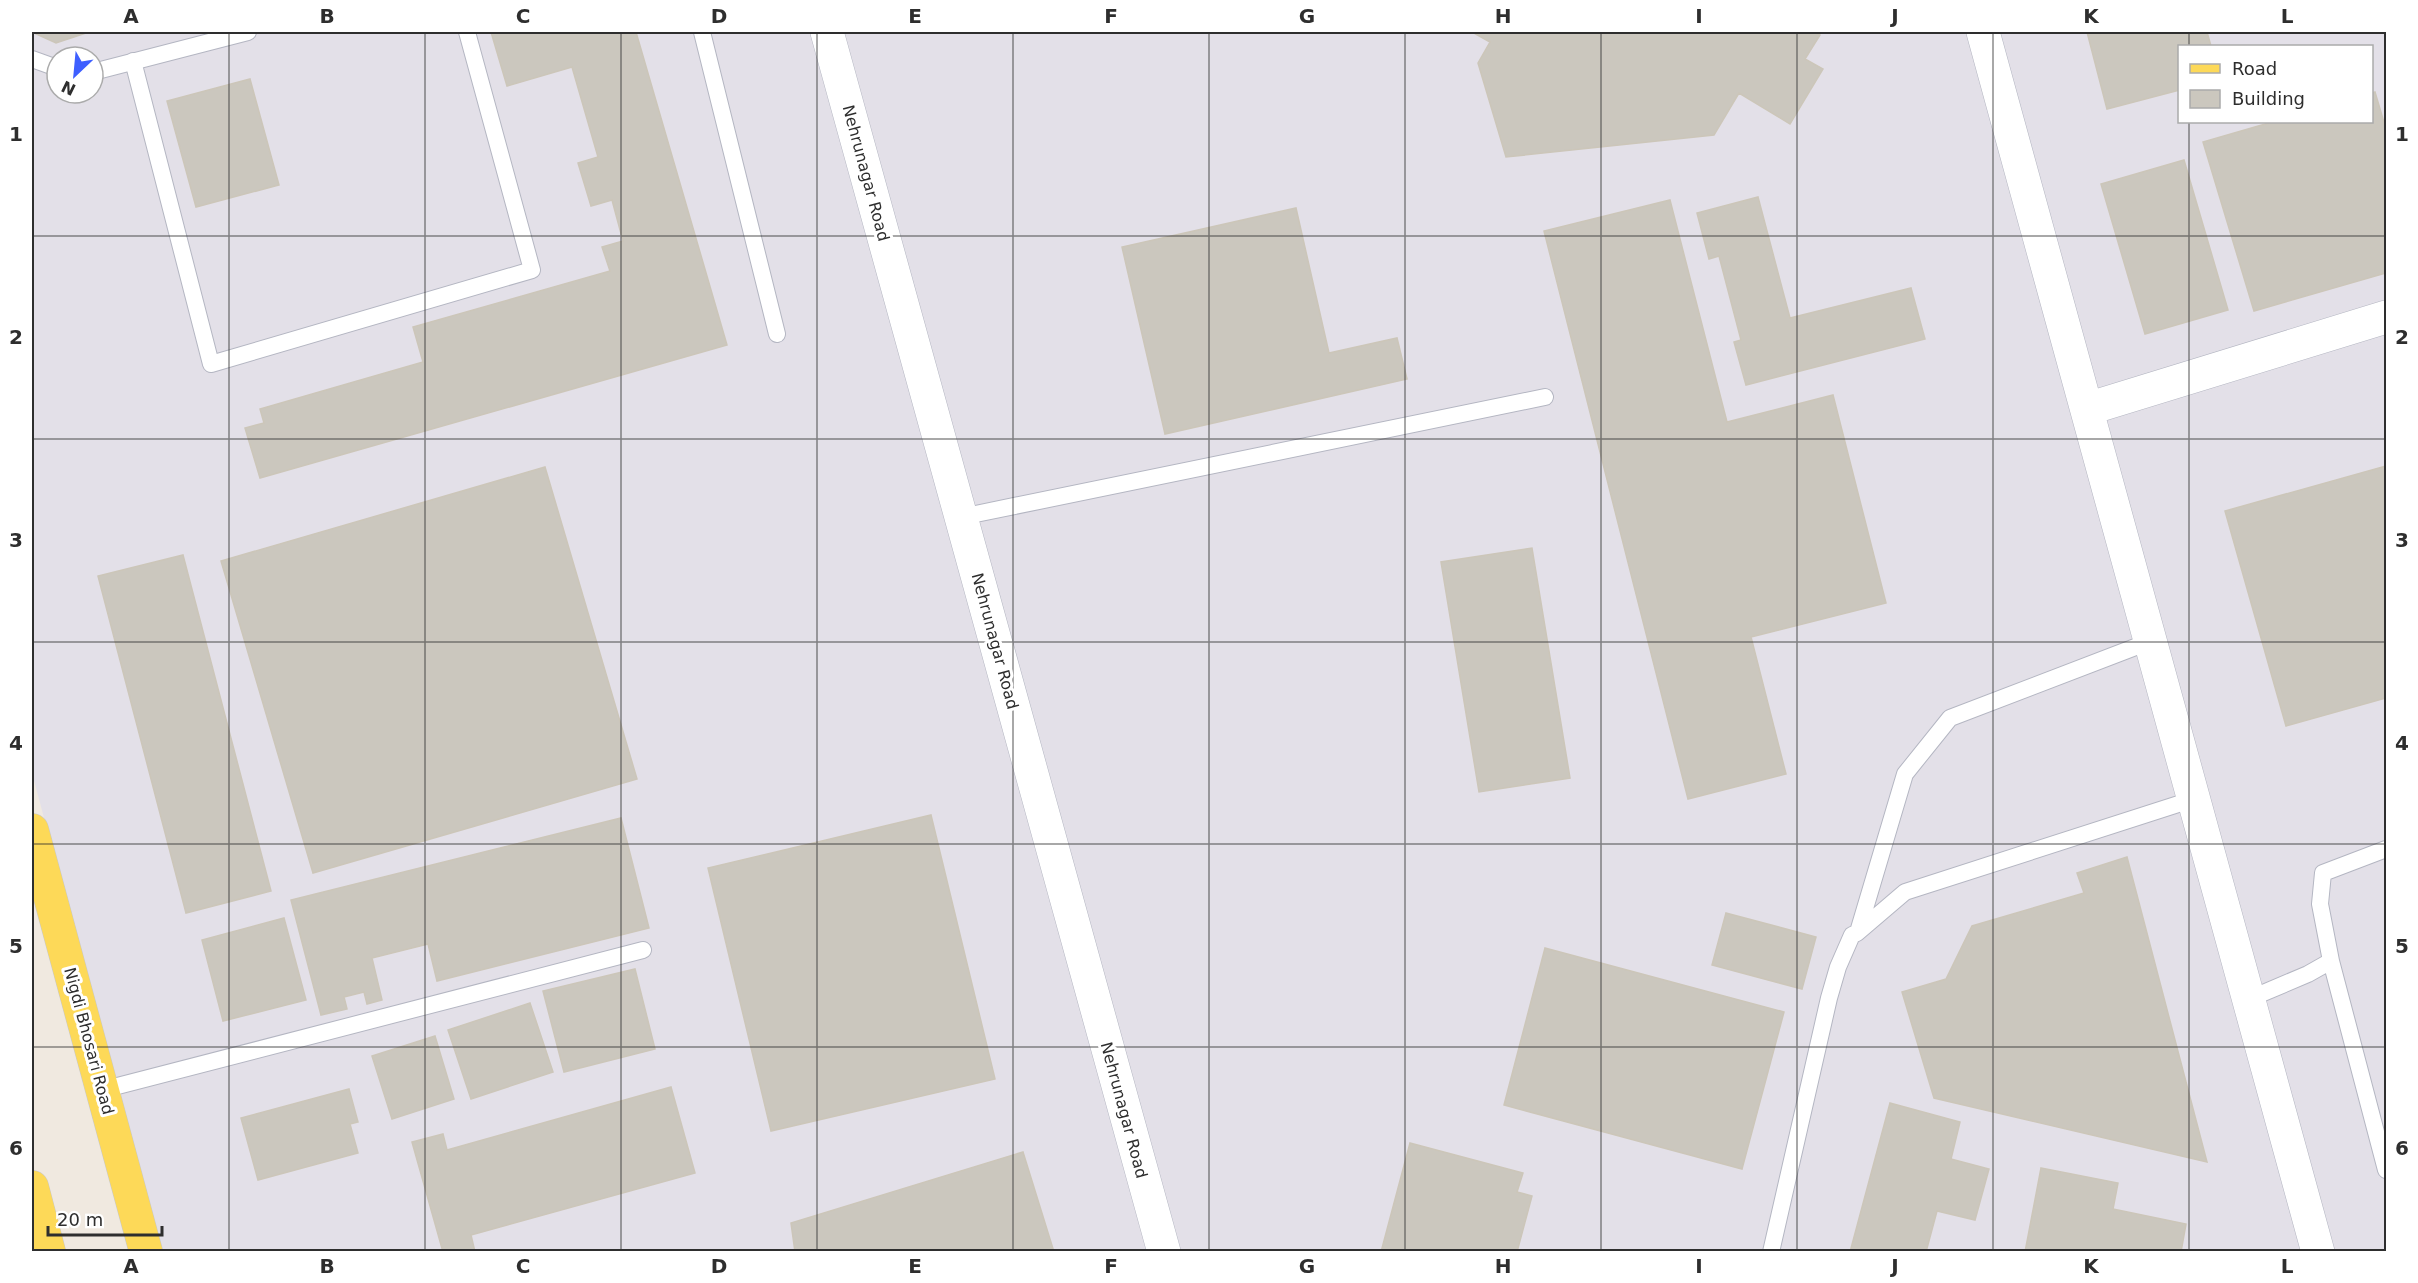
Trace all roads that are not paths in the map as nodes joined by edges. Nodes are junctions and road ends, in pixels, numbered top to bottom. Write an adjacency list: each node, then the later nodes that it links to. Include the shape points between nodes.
1 (248, 32): 6 (lane)
2 (467, 32): 6 (lane, via 532,270 211,364)
3 (702, 32): 9 (lane)
4 (827, 32): 12 (street, Nehrunagar Road)
5 (1983, 32): 11 (street)
6 (133, 61): 7 (lane)
7 (105, 69)
8 (2386, 317): 11 (street)
9 (777, 334)
10 (1545, 397): 12 (lane)
11 (2087, 409): 13 (street)
12 (961, 517): 26 (street, Nehrunagar Road)
13 (2151, 641): 14 (street); 17 (lane, via 1950,718 1905,774)
14 (2194, 799): 17 (lane, via 1905,892); 20 (street)
15 (32, 830): 21 (main road, Nigdi Bhosari Road)
16 (2386, 849): 19 (lane, via 2323,873 2320,904)
17 (1857, 933): 27 (lane, via 1852,935 1832,988)
18 (643, 950): 21 (lane)
19 (2331, 961): 20 (lane); 22 (lane)
20 (2249, 999): 28 (street)
21 (102, 1090): 25 (main road, Nigdi Bhosari Road)
22 (2386, 1170)
23 (32, 1187): 24 (main road)
24 (50, 1251)
25 (146, 1251)
26 (1164, 1251)
27 (1771, 1251)
28 (2318, 1251)

